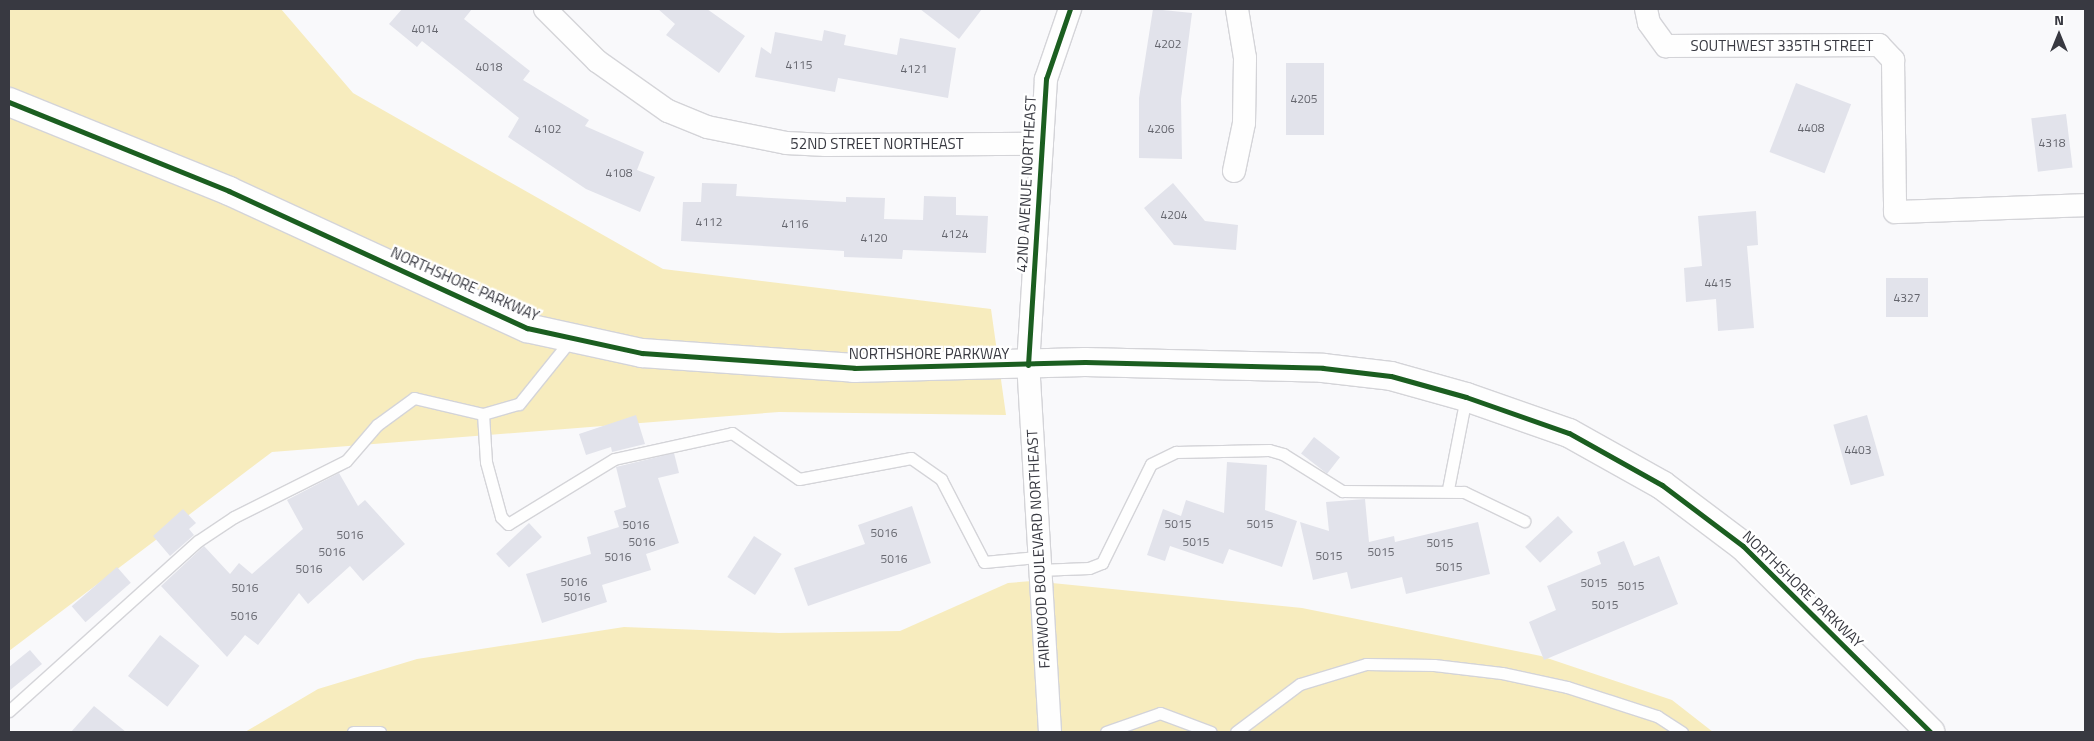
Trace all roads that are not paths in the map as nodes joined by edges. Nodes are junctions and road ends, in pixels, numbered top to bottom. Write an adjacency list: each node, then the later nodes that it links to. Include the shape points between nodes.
1 (545, 9): 6 (street, 52ND STREET NORTHEAST, via 597,61 668,111 707,128 794,144)
2 (1070, 9): 6 (street, 42ND AVENUE NORTHEAST, via 1046,79)
3 (1237, 9): 7 (street, via 1245,58 1245,104)
4 (1646, 9): 8 (street, SOUTHWEST 335TH STREET, via 1649,23 1666,46 1879,45 1893,60 1895,212)
5 (9, 102): 9 (street, NORTHSHORE PARKWAY, via 220,187 527,328)
6 (1042, 144): 10 (street, 42ND AVENUE NORTHEAST)
7 (1234, 171)
8 (2085, 205)
9 (573, 337): 10 (street, NORTHSHORE PARKWAY, via 642,353 854,368); 12 (lane, via 519,404)
10 (1028, 365): 11 (street, NORTHSHORE PARKWAY, via 1323,368 1391,376); 15 (street, FAIRWOOD BOULEVARD NORTHEAST)
11 (1466, 397): 13 (lane); 24 (street, NORTHSHORE PARKWAY, via 1569,433 1662,485 1743,546)
12 (483, 414): 15 (lane, via 486,462 501,517 508,524 614,459 732,433 799,479 911,458 940,479 984,562); 16 (lane, via 414,398 377,425 346,461 234,517 198,541)
13 (1448, 489): 14 (lane, via 1464,492); 15 (lane, via 1342,491 1283,454 1269,450 1176,452 1151,464 1102,563 1089,568)
14 (1524, 521)
15 (1038, 564): 19 (street, FAIRWOOD BOULEVARD NORTHEAST)
16 (9, 711)
17 (353, 732): 18 (lane)
18 (380, 732)
19 (1050, 732)
20 (1106, 732): 21 (lane, via 1160,713)
21 (1212, 732)
22 (1236, 732): 23 (lane, via 1300,684 1366,664 1434,665 1502,673 1567,687 1656,716)
23 (1682, 732)
24 (1930, 732)

